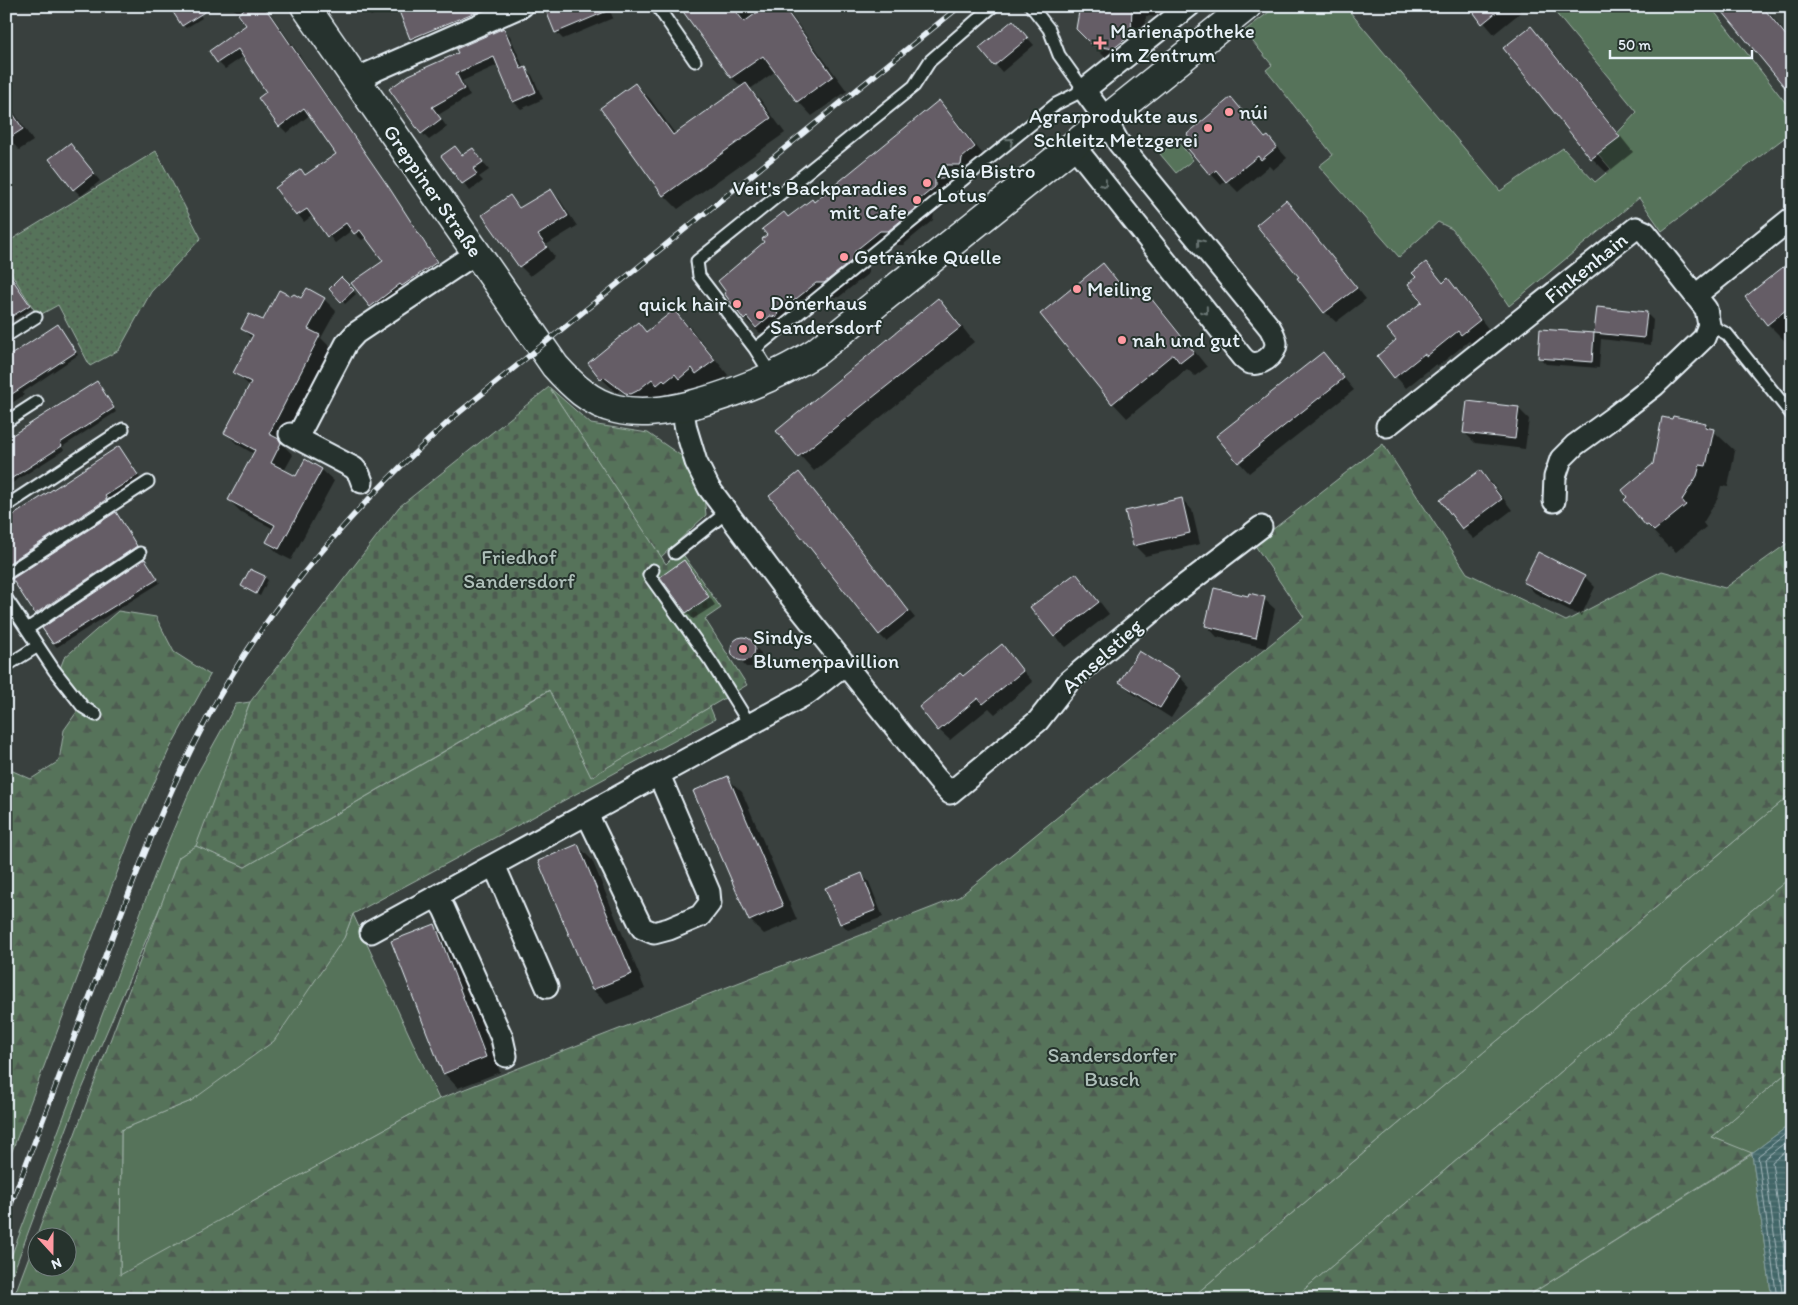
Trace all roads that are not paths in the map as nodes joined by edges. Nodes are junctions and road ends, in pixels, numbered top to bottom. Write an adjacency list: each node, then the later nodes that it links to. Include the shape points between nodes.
1 (305, 6): 9 (street, Greppiner Straße)
2 (522, 6): 9 (street, via 370,73)
3 (657, 6): 8 (lane)
4 (993, 6): 19 (lane, via 930,61 914,86 697,261 699,276)
5 (1031, 6): 10 (lane, via 1049,29 1059,55)
6 (1189, 6): 10 (street)
7 (1245, 7): 11 (street, Greppiner Straße)
8 (694, 60)
9 (358, 82): 14 (street, Greppiner Straße)
10 (1084, 90): 11 (street); 19 (lane, one-way to 10, via 1056,104)
11 (1106, 120): 12 (street, Greppiner Straße); 12 (street, one-way to 11, via 1242,357 1249,363 1265,360 1276,345 1270,328 1118,142)
12 (1074, 146): 20 (street, Greppiner Straße, via 827,344)
13 (1792, 218): 15 (street)
14 (476, 253): 22 (street, Greppiner Straße, via 540,347 586,396 615,409 632,412); 28 (street, via 356,333 346,344 294,436 354,468)
15 (1696, 295): 17 (street, Finkenhain, via 1706,308); 25 (street, Finkenhain, via 1645,232 1636,228)
16 (36, 317): 18 (lane)
17 (1709, 325): 23 (lane, via 1727,334); 29 (street, via 1704,338 1655,384 1561,459 1555,477)
18 (6, 336)
19 (754, 349): 20 (lane)
20 (773, 377): 22 (street, Greppiner Straße)
21 (37, 402): 24 (lane)
22 (682, 407): 31 (street, via 696,462 709,488)
23 (1792, 415)
24 (6, 422)
25 (1387, 426)
26 (124, 429): 30 (lane)
27 (148, 482): 36 (lane)
28 (362, 482)
29 (1554, 501)
30 (6, 506)
31 (727, 512): 33 (lane); 41 (street)
32 (1261, 527): 41 (street, Amselstieg, via 1173,594 1069,681 1038,721 950,793)
33 (675, 552)
34 (140, 554): 38 (lane)
35 (654, 570): 43 (lane, via 649,574 711,662)
36 (6, 574)
37 (6, 598): 38 (lane)
38 (27, 629): 39 (lane)
39 (38, 646): 40 (lane, via 9,664); 42 (lane, via 83,707)
40 (6, 661)
41 (845, 664): 43 (street, via 808,693)
42 (96, 716)
43 (750, 725): 44 (street)
44 (659, 775): 45 (street); 45 (street, via 709,892 710,903 700,916 654,933 642,928)
45 (587, 814): 46 (street)
46 (494, 865): 47 (street); 49 (street)
47 (437, 898): 48 (street); 50 (street, via 502,1038)
48 (371, 932)
49 (547, 987)
50 (506, 1056)

